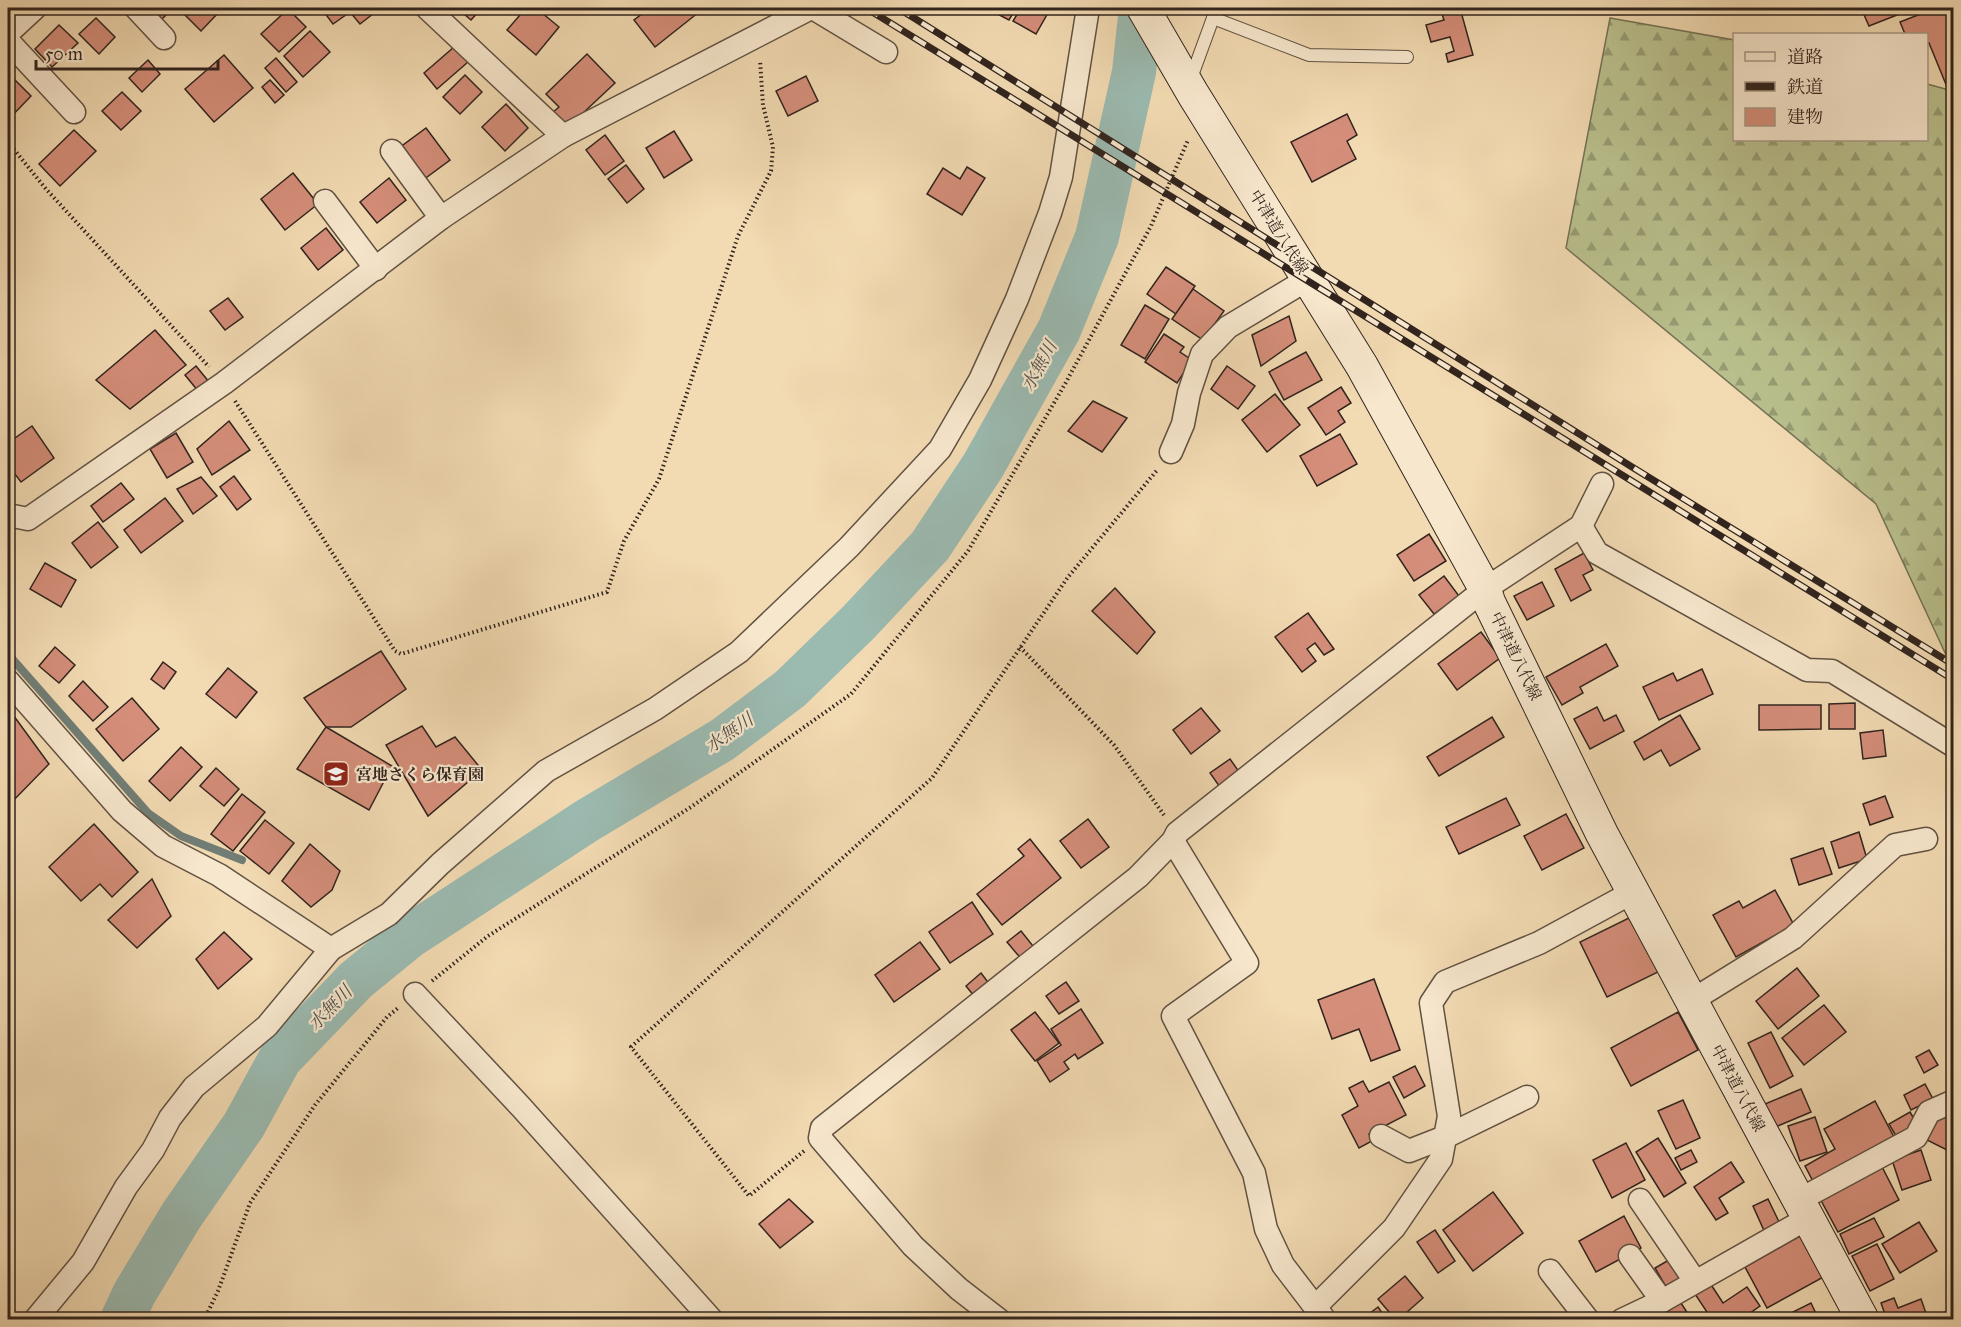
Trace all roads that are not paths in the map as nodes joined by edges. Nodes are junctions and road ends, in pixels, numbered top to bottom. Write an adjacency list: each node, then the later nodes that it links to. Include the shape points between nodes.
1 (35, 8): 8 (street)
2 (136, 8): 9 (street)
3 (427, 8): 15 (street)
4 (812, 8): 11 (street); 15 (street)
5 (1088, 8): 31 (street, via 1062,177 1050,213 980,380 940,449 849,547 739,652 655,709 546,771 389,914)
6 (1143, 8): 13 (main road, 中津道八代線)
7 (1216, 13): 12 (lane, via 1309,55); 13 (lane)
8 (8, 33)
9 (164, 38)
10 (8, 41): 14 (street)
11 (886, 52)
12 (1407, 57)
13 (1191, 90): 20 (main road, 中津道八代線)
14 (74, 112)
15 (563, 136): 18 (street)
16 (392, 151): 18 (street)
17 (325, 201): 19 (street)
18 (441, 218): 19 (street)
19 (376, 269): 23 (street, via 224,383 28,519)
20 (1308, 279): 21 (street, via 1228,327 1202,354); 25 (main road, 中津道八代線, via 1362,366)
21 (1172, 452)
22 (1602, 484): 24 (street)
23 (8, 515)
24 (1581, 526): 25 (street); 27 (street, via 1597,553 1807,670 1832,671)
25 (1485, 589): 28 (street); 30 (main road, 中津道八代線)
26 (8, 681): 31 (street, via 122,811 163,846 219,875)
27 (1953, 746)
28 (1175, 837): 44 (street, via 1247,963 1173,1016 1254,1173 1266,1229 1283,1265); 47 (street, via 1138,878 822,1128 820,1138 913,1246)
29 (1926, 839): 33 (street, via 1894,845 1793,938)
30 (1633, 892): 33 (main road, 中津道八代線); 37 (street, via 1539,943 1446,982 1431,1003 1449,1116)
31 (331, 949): 45 (street, via 267,1026 194,1087 126,1187 83,1262)
32 (415, 994): 46 (street)
33 (1691, 1001): 39 (main road, 中津道八代線)
34 (1527, 1097): 37 (street)
35 (1953, 1101): 39 (street, via 1929,1112 1916,1137)
36 (1381, 1136): 37 (street, via 1410,1151)
37 (1445, 1137): 44 (street, via 1441,1159 1394,1228)
38 (1640, 1200): 42 (street)
39 (1803, 1209): 42 (street); 50 (main road, 中津道八代線)
40 (1630, 1256): 43 (street)
41 (1550, 1271): 48 (street)
42 (1695, 1281): 43 (street)
43 (1662, 1301): 49 (street)
44 (1320, 1313)
45 (35, 1320)
46 (712, 1320)
47 (999, 1320)
48 (1588, 1320)
49 (1622, 1320)
50 (1863, 1320)

